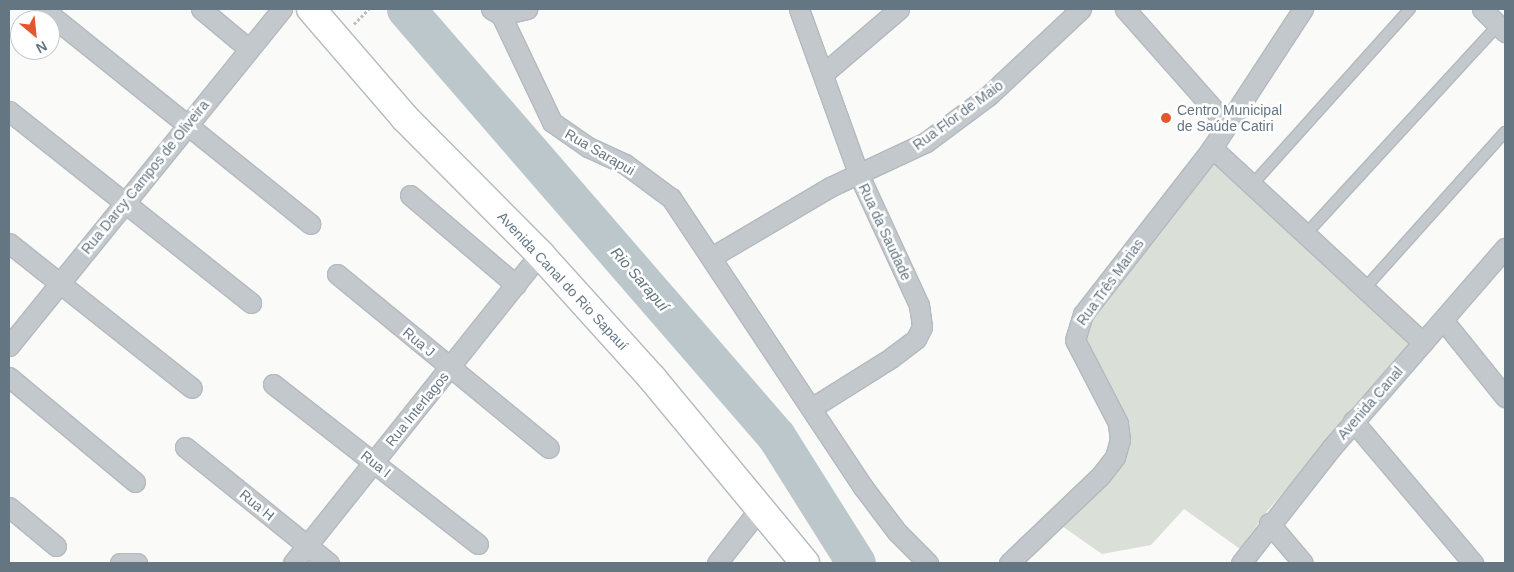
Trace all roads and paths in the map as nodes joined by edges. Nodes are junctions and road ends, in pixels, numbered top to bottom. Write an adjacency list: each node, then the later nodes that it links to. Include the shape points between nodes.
1 (43, 9): 19 (street)
2 (201, 9): 15 (street)
3 (282, 9): 15 (street, Rua Darcy Campos de Oliveira)
4 (310, 9): 30 (street, Avenida Canal do Rio Sapauí, via 405,118)
5 (527, 9): 13 (street)
6 (799, 9): 16 (street, Rua da Saudade)
7 (900, 9): 16 (street)
8 (1081, 9): 22 (street, Rua Flor de Maio, via 988,96 934,136)
9 (1125, 9): 18 (street)
10 (1302, 9): 18 (street, Rua Três Marias)
11 (1410, 9): 23 (lane)
12 (1482, 9): 14 (street)
13 (496, 12): 31 (street, Rua Sarapui, via 552,122 573,139 625,164 671,198)
14 (1501, 29): 27 (lane)
15 (249, 49): 19 (street, Rua Darcy Campos de Oliveira)
16 (823, 74): 22 (street, Rua da Saudade)
17 (9, 110): 25 (street)
18 (1226, 123): 21 (street, Rua Três Marias)
19 (187, 126): 25 (street, Rua Darcy Campos de Oliveira); 26 (street)
20 (1505, 132): 35 (lane)
21 (1212, 148): 23 (street); 64 (street, Rua Três Marias, via 1076,329 1080,354 1118,423 1120,440 1115,457)
22 (858, 173): 31 (street, Rua Flor de Maio); 45 (street, Rua da Saudade, via 919,305 922,327 916,339 892,358)
23 (1251, 186): 27 (street)
24 (410, 195): 34 (street)
25 (123, 204): 33 (street, Rua Darcy Campos de Oliveira); 36 (street)
26 (310, 224)
27 (1306, 234): 35 (street)
28 (9, 243): 33 (street)
29 (1505, 248): 37 (street, Avenida Canal)
30 (540, 254): 34 (street, Rua Interlagos); 52 (street, Avenida Canal do Rio Sapauí)
31 (713, 256): 45 (street, via 742,308)
32 (337, 274): 40 (street, Rua J)
33 (59, 284): 39 (street, Rua Darcy Campos de Oliveira); 43 (street)
34 (516, 285): 40 (street, Rua Interlagos)
35 (1364, 288): 38 (street)
36 (251, 303)
37 (1443, 320): 38 (street, Avenida Canal); 44 (street)
38 (1423, 343): 46 (street, Avenida Canal)
39 (9, 346)
40 (450, 367): 48 (street, Rua J); 49 (street, Rua Interlagos)
41 (9, 377): 50 (street)
42 (274, 384): 49 (street, Rua I)
43 (192, 388)
44 (1505, 397)
45 (814, 407): 63 (street, via 864,487 898,532)
46 (1353, 421): 53 (street, Avenida Canal); 67 (street)
47 (185, 447): 55 (street, Rua H)
48 (549, 448)
49 (373, 462): 54 (street, Rua I); 55 (street, Rua Interlagos)
50 (135, 482)
51 (9, 507): 56 (street)
52 (761, 507): 61 (street); 62 (street, Avenida Canal do Rio Sapauí)
53 (1269, 524): 65 (street, Avenida Canal); 66 (street)
54 (478, 544)
55 (307, 545): 59 (street, Rua Interlagos); 60 (street, Rua H)
56 (56, 546)
57 (120, 563): 58 (street)
58 (137, 563)
59 (293, 563)
60 (329, 563)
61 (717, 563)
62 (805, 563)
63 (928, 563)
64 (1009, 563)
65 (1241, 563)
66 (1303, 563)
67 (1473, 563)

